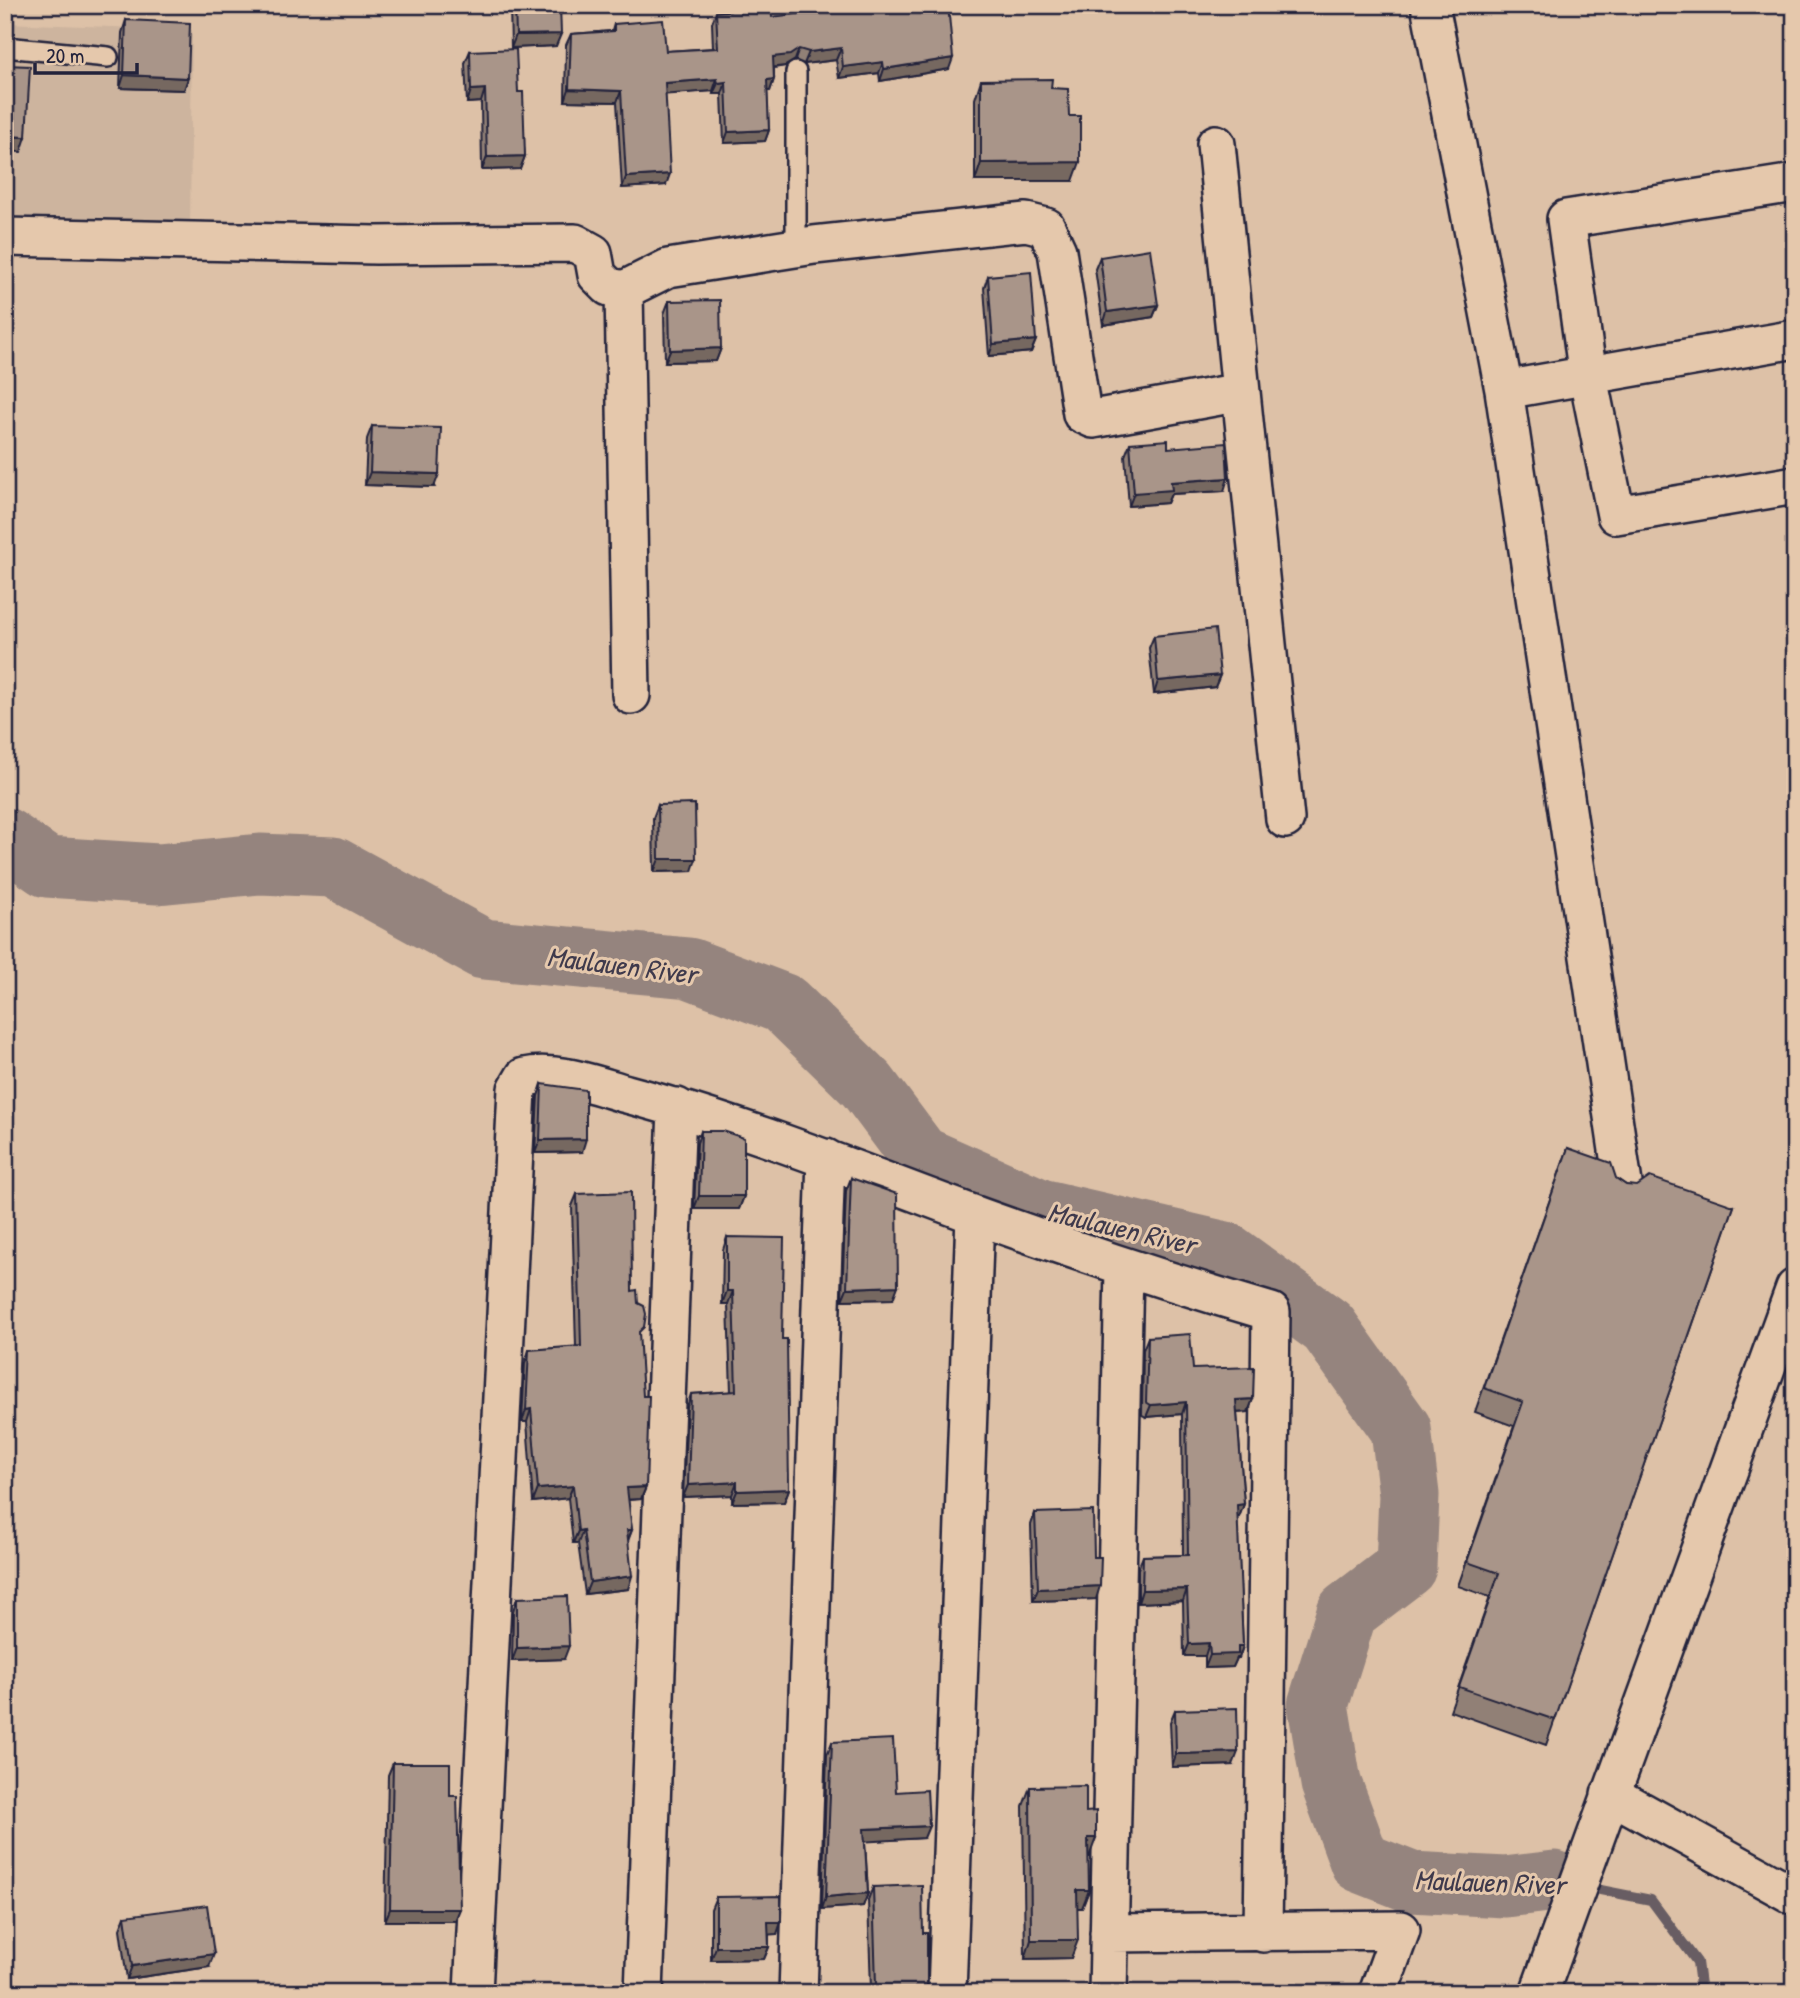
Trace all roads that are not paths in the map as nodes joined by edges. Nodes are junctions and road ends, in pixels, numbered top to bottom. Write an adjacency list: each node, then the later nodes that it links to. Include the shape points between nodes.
1 (1430, 5): 12 (street)
2 (5, 47): 3 (lane)
3 (108, 57)
4 (796, 72): 8 (lane)
5 (1216, 144): 13 (street)
6 (1795, 183): 11 (street, via 1566,219)
7 (5, 237): 9 (street, via 376,245 575,243 593,253 597,275 609,287)
8 (796, 248): 9 (street, via 668,268); 13 (street, via 1026,222 1046,227 1057,251 1082,414 1093,419)
9 (624, 290): 15 (street)
10 (1795, 340): 11 (street)
11 (1588, 377): 12 (street); 14 (street, via 1616,515)
12 (1504, 390): 19 (street)
13 (1241, 392): 16 (street)
14 (1795, 485)
15 (631, 695)
16 (1284, 819)
17 (677, 1107): 18 (street); 27 (street, via 536,1074 524,1077 517,1089); 28 (street)
18 (826, 1158): 20 (street); 29 (street)
19 (1623, 1190)
20 (975, 1215): 21 (street); 30 (street)
21 (1124, 1269): 25 (street); 26 (street, via 1271,1312)
22 (1795, 1288): 23 (street)
23 (1609, 1800): 24 (street); 33 (street)
24 (1795, 1896)
25 (1109, 1933): 26 (street); 31 (street)
26 (1263, 1933): 32 (street, via 1401,1930)
27 (473, 1993)
28 (644, 1993)
29 (798, 1993)
30 (947, 1993)
31 (1108, 1993)
32 (1378, 1993)
33 (1539, 1993)

